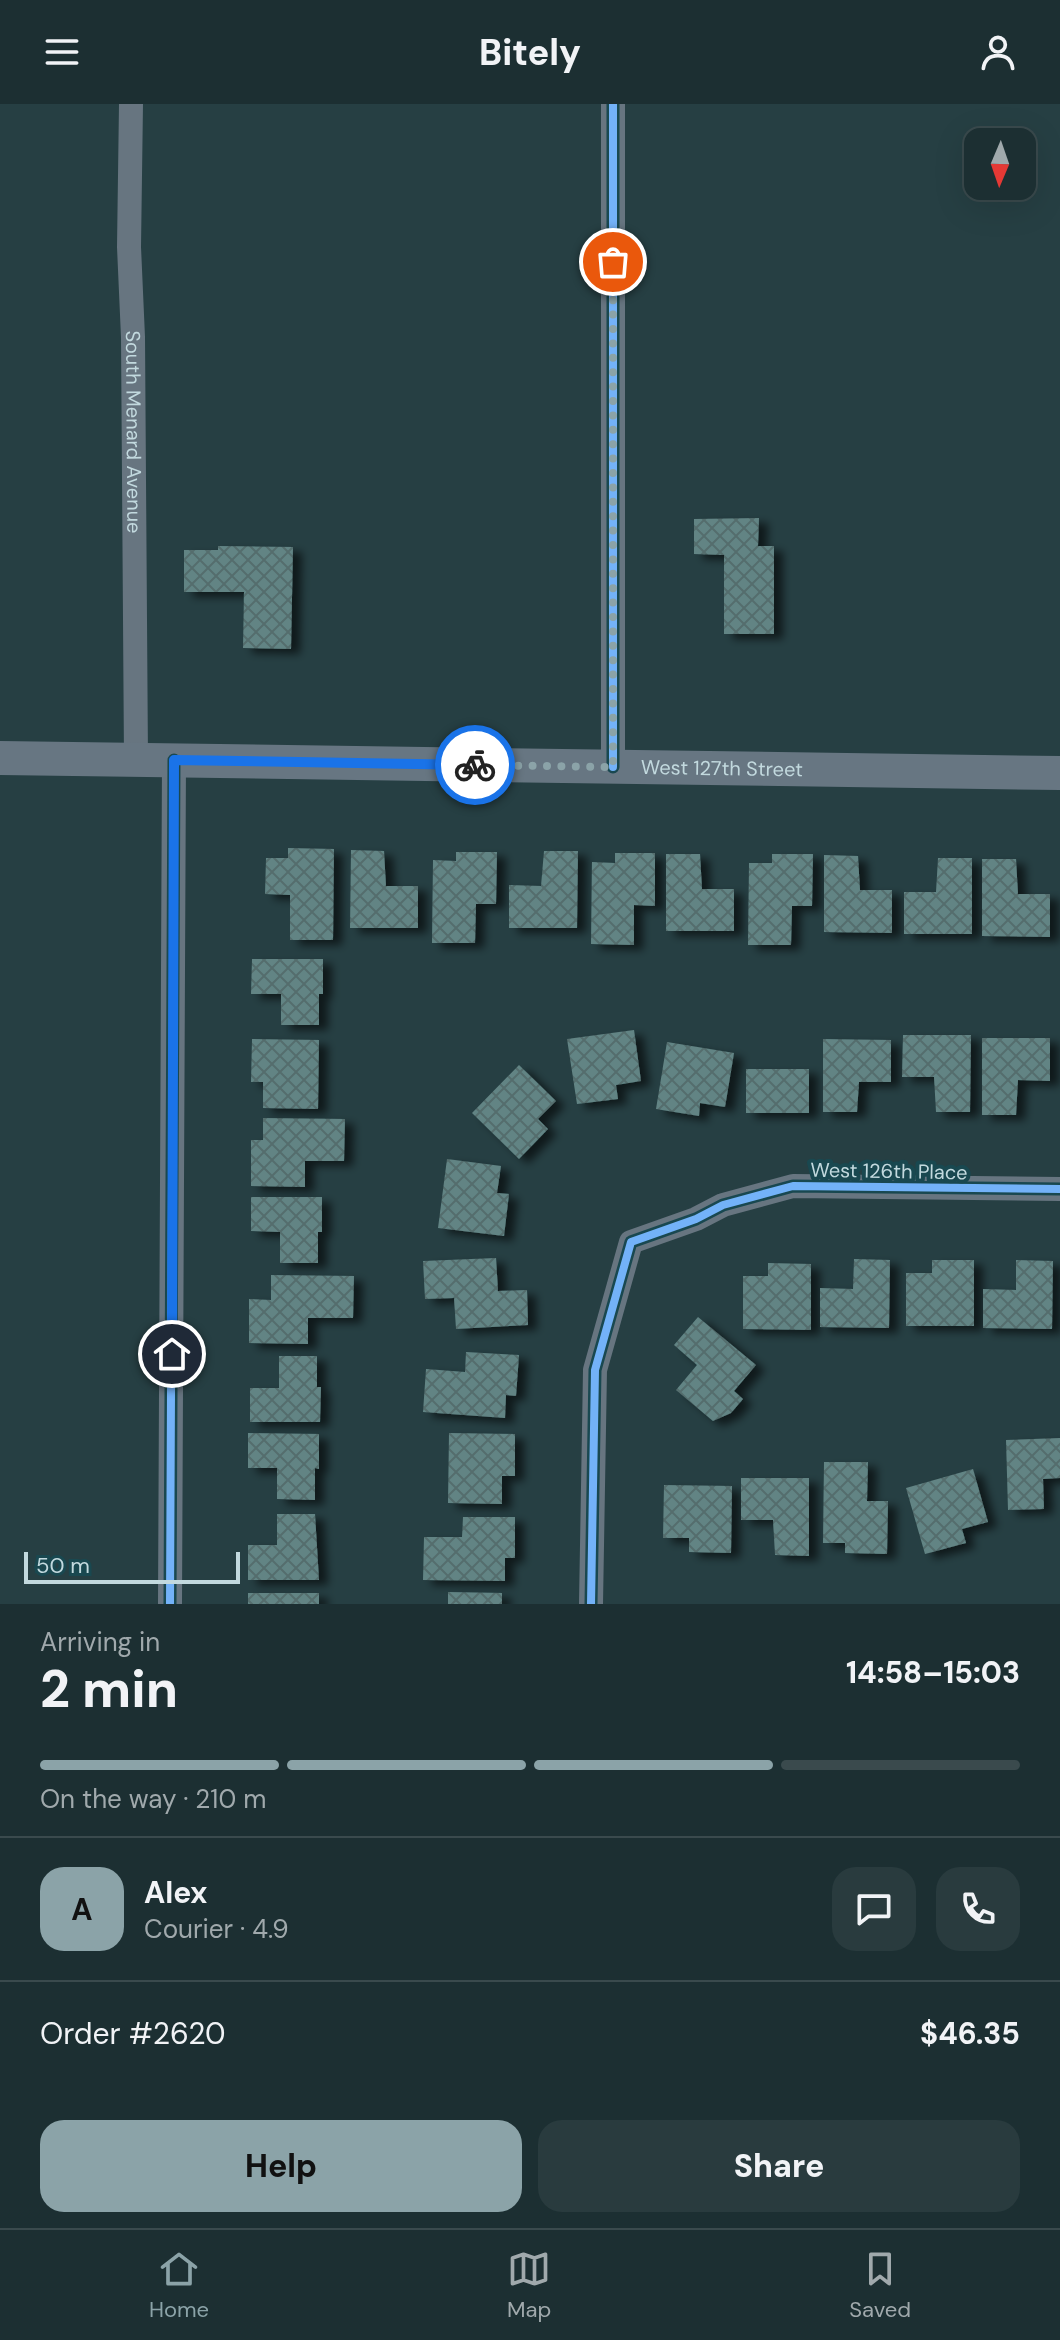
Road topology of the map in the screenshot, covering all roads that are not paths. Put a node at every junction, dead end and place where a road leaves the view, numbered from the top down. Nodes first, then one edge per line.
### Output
1 (131, 104) edge
2 (613, 104) edge
3 (0, 758) edge
4 (136, 760) junction
5 (174, 760) junction
6 (613, 767) junction
7 (1060, 773) edge
8 (1060, 1189) edge
9 (170, 1604) edge
10 (591, 1604) edge

1 - 4 street, South Menard Avenue
2 - 6 street
3 - 4 main road, West 127th Street
4 - 5 main road, West 127th Street
5 - 6 main road, West 127th Street
5 - 9 street
6 - 7 main road, West 127th Street
8 - 10 street, West 126th Place

